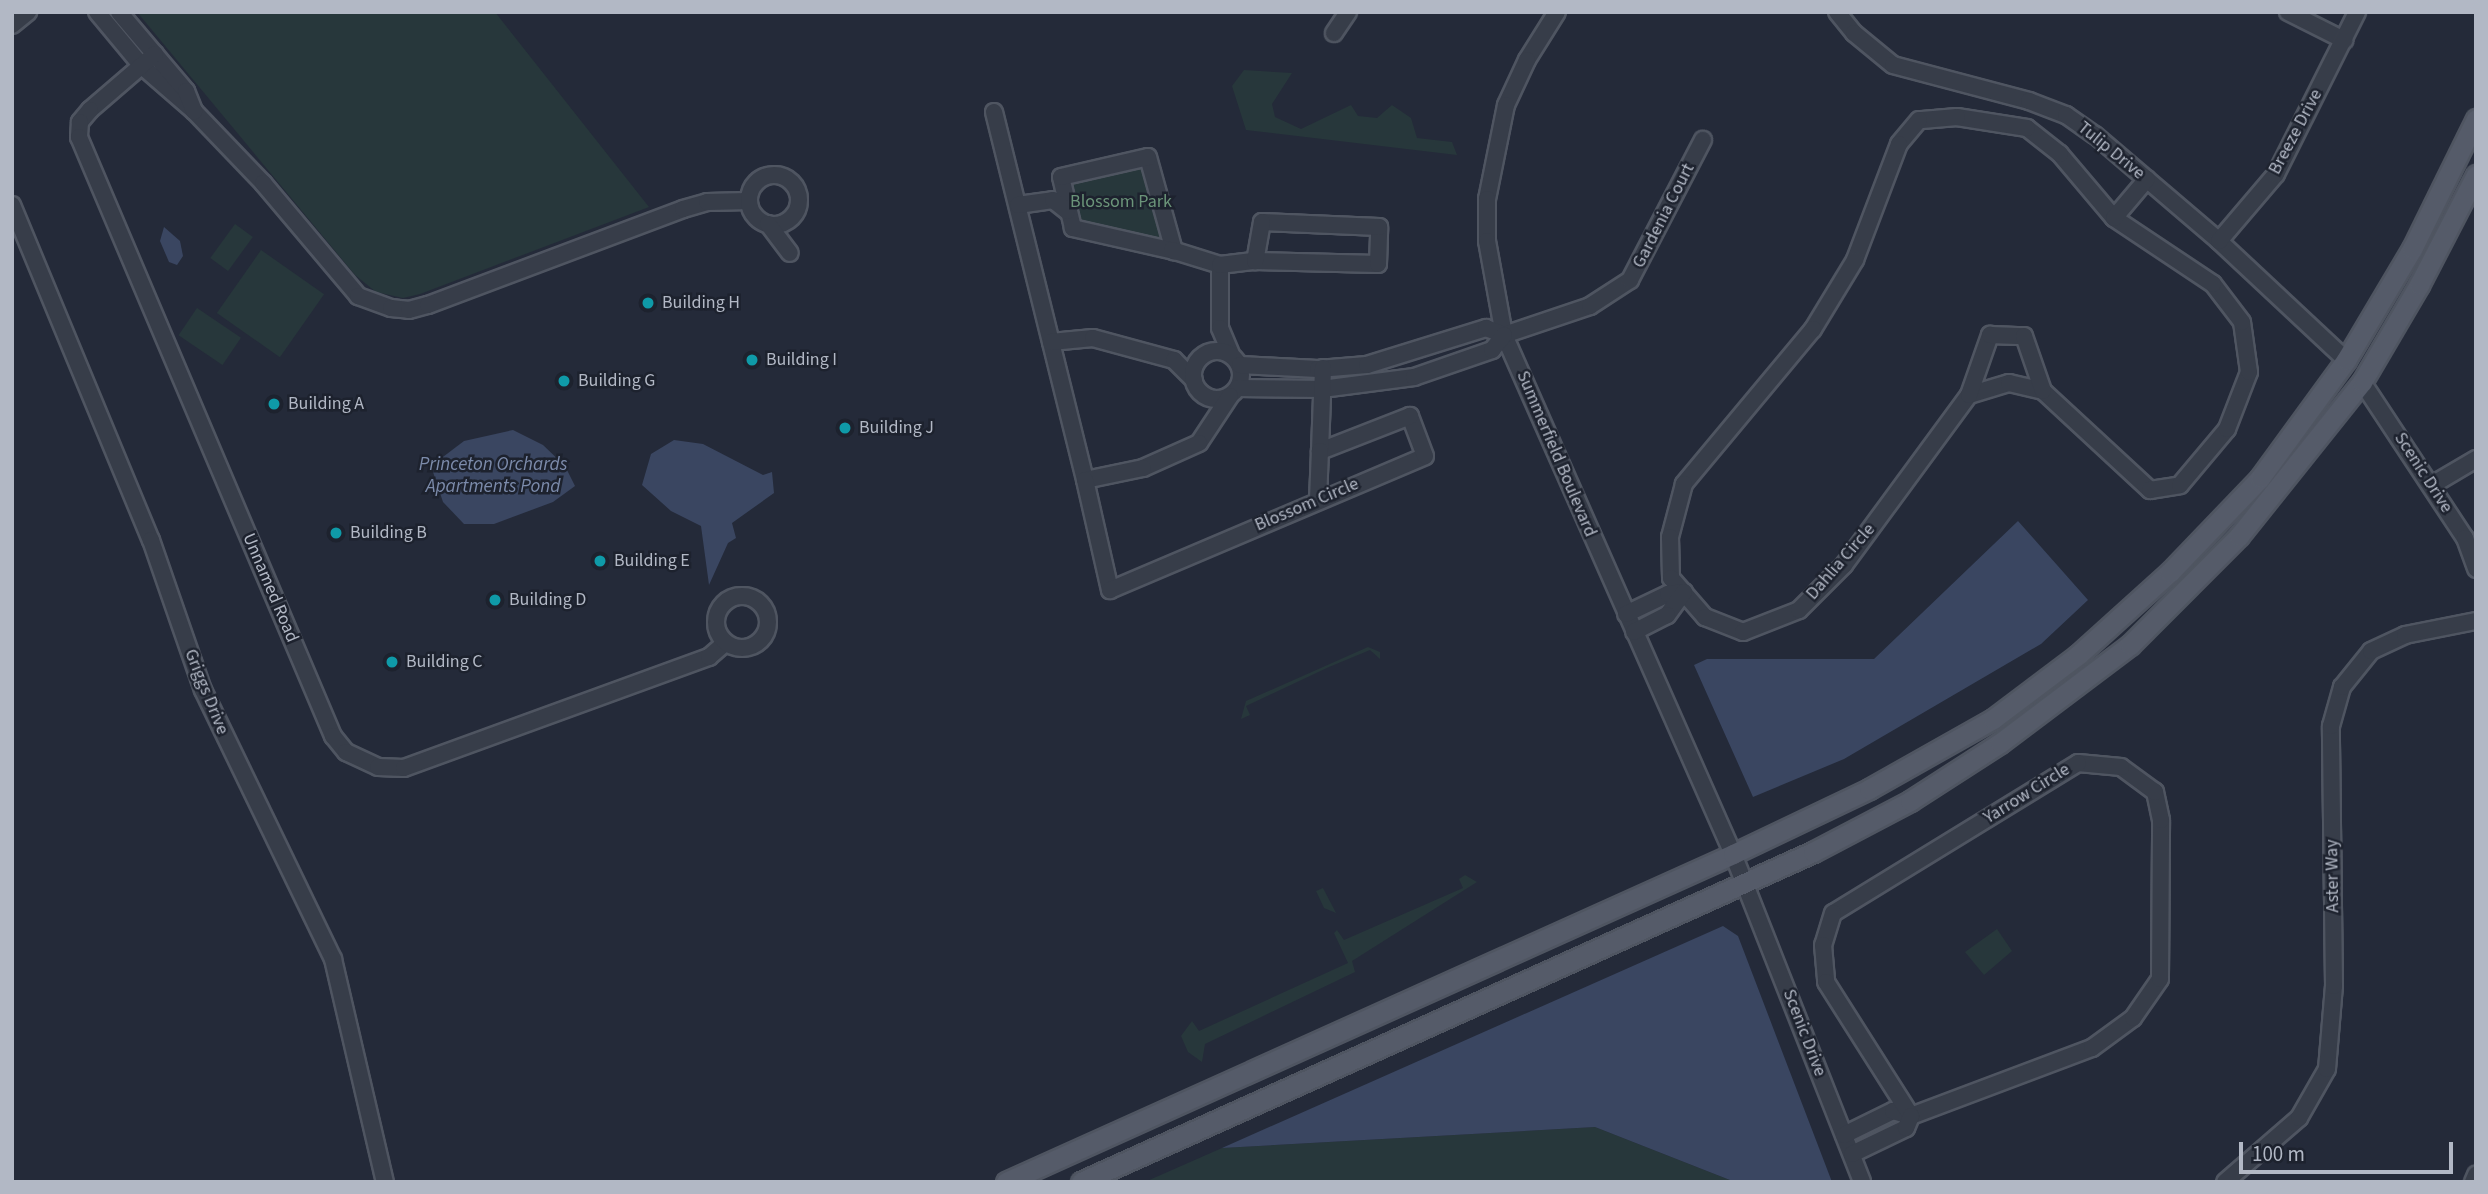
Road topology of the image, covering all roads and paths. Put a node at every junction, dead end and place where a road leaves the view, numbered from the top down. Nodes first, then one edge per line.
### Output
1 (28, 12) edge
2 (97, 12) edge
3 (119, 12) edge
4 (1348, 12) edge
5 (1557, 12) edge
6 (1836, 12) edge
7 (2288, 12) edge
8 (2357, 12) edge
9 (12, 25) edge
10 (1334, 33) dead end
11 (2344, 40) junction
12 (155, 54) junction
13 (142, 66) junction
14 (194, 111) junction
15 (995, 112) dead end
16 (2476, 119) edge
17 (1703, 140) dead end
18 (2476, 175) edge
19 (2147, 179) junction
20 (748, 201) junction
21 (12, 205) edge
22 (1018, 205) junction
23 (1067, 211) junction
24 (2114, 218) junction
25 (768, 224) junction
26 (2219, 241) junction
27 (1172, 250) junction
28 (790, 253) dead end
29 (1255, 261) junction
30 (1220, 265) junction
31 (1220, 328) junction
32 (1504, 335) junction
33 (1051, 342) junction
34 (1204, 354) junction
35 (1236, 359) junction
36 (1174, 360) junction
37 (2346, 360) junction
38 (1323, 368) junction
39 (1194, 380) junction
40 (2362, 382) junction
41 (1322, 389) junction
42 (2043, 391) junction
43 (1234, 392) junction
44 (1969, 395) junction
45 (1206, 396) junction
46 (1213, 422) junction
47 (1320, 451) junction
48 (2476, 459) edge
49 (1085, 480) junction
50 (2432, 485) junction
51 (1318, 500) junction
52 (2476, 569) edge
53 (1684, 592) junction
54 (1626, 614) junction
55 (2476, 621) edge
56 (1634, 632) junction
57 (726, 643) dead end
58 (1733, 855) junction
59 (1745, 884) junction
60 (1911, 1116) junction
61 (1844, 1135) junction
62 (1852, 1154) junction
63 (2476, 1175) edge
64 (385, 1182) edge
65 (1006, 1182) edge
66 (1081, 1182) edge
67 (1862, 1182) edge
68 (2225, 1182) edge
69 (2473, 1182) edge

1 - 9 street
2 - 13 street
3 - 12 street
4 - 10 street
5 - 32 street, Summerfield Boulevard
6 - 19 street, Tulip Drive
7 - 11 street
8 - 11 street, Breeze Drive
11 - 26 street, Breeze Drive
12 - 13 street, Unnamed Road
12 - 14 street
13 - 14 street
13 - 57 street, Unnamed Road
14 - 20 street
15 - 22 street, Blossom Circle
16 - 37 main road
17 - 32 street, Gardenia Court
18 - 40 main road
19 - 24 street
19 - 26 street, Tulip Drive
20 - 25 street
20 - 25 street
21 - 64 street, Griggs Drive
22 - 23 street
22 - 33 street, Blossom Circle
23 - 27 street
23 - 27 street
24 - 42 street, Dahlia Circle
24 - 53 street, Dahlia Circle
25 - 28 street
26 - 37 street, Tulip Drive
27 - 30 street
29 - 29 street
29 - 30 street
30 - 31 street
31 - 34 street
31 - 35 street
32 - 38 street
32 - 41 street
32 - 54 street, Summerfield Boulevard
33 - 36 street
33 - 49 street, Blossom Circle
34 - 35 street
34 - 36 street
34 - 39 street
35 - 38 street
35 - 43 street
36 - 39 street
37 - 58 main road
38 - 41 street
39 - 45 street
40 - 50 street, Scenic Drive
40 - 59 main road
41 - 43 street
41 - 47 street
42 - 44 street, Dahlia Circle
42 - 44 street
43 - 45 street
43 - 46 street
44 - 53 street, Dahlia Circle
45 - 46 street
46 - 49 street
47 - 51 street
47 - 51 street, Blossom Circle
48 - 50 street
49 - 51 street, Blossom Circle
50 - 52 street, Scenic Drive
53 - 54 street
53 - 56 street
54 - 56 street, Summerfield Boulevard
55 - 68 street, Aster Way
56 - 58 street, Summerfield Boulevard
58 - 59 street, Summerfield Boulevard
58 - 65 main road
59 - 61 street, Scenic Drive
59 - 66 main road
60 - 60 street, Yarrow Circle
60 - 61 street, Yarrow Circle
60 - 62 street, Yarrow Circle
61 - 62 street, Scenic Drive
62 - 67 street, Scenic Drive
63 - 69 street

